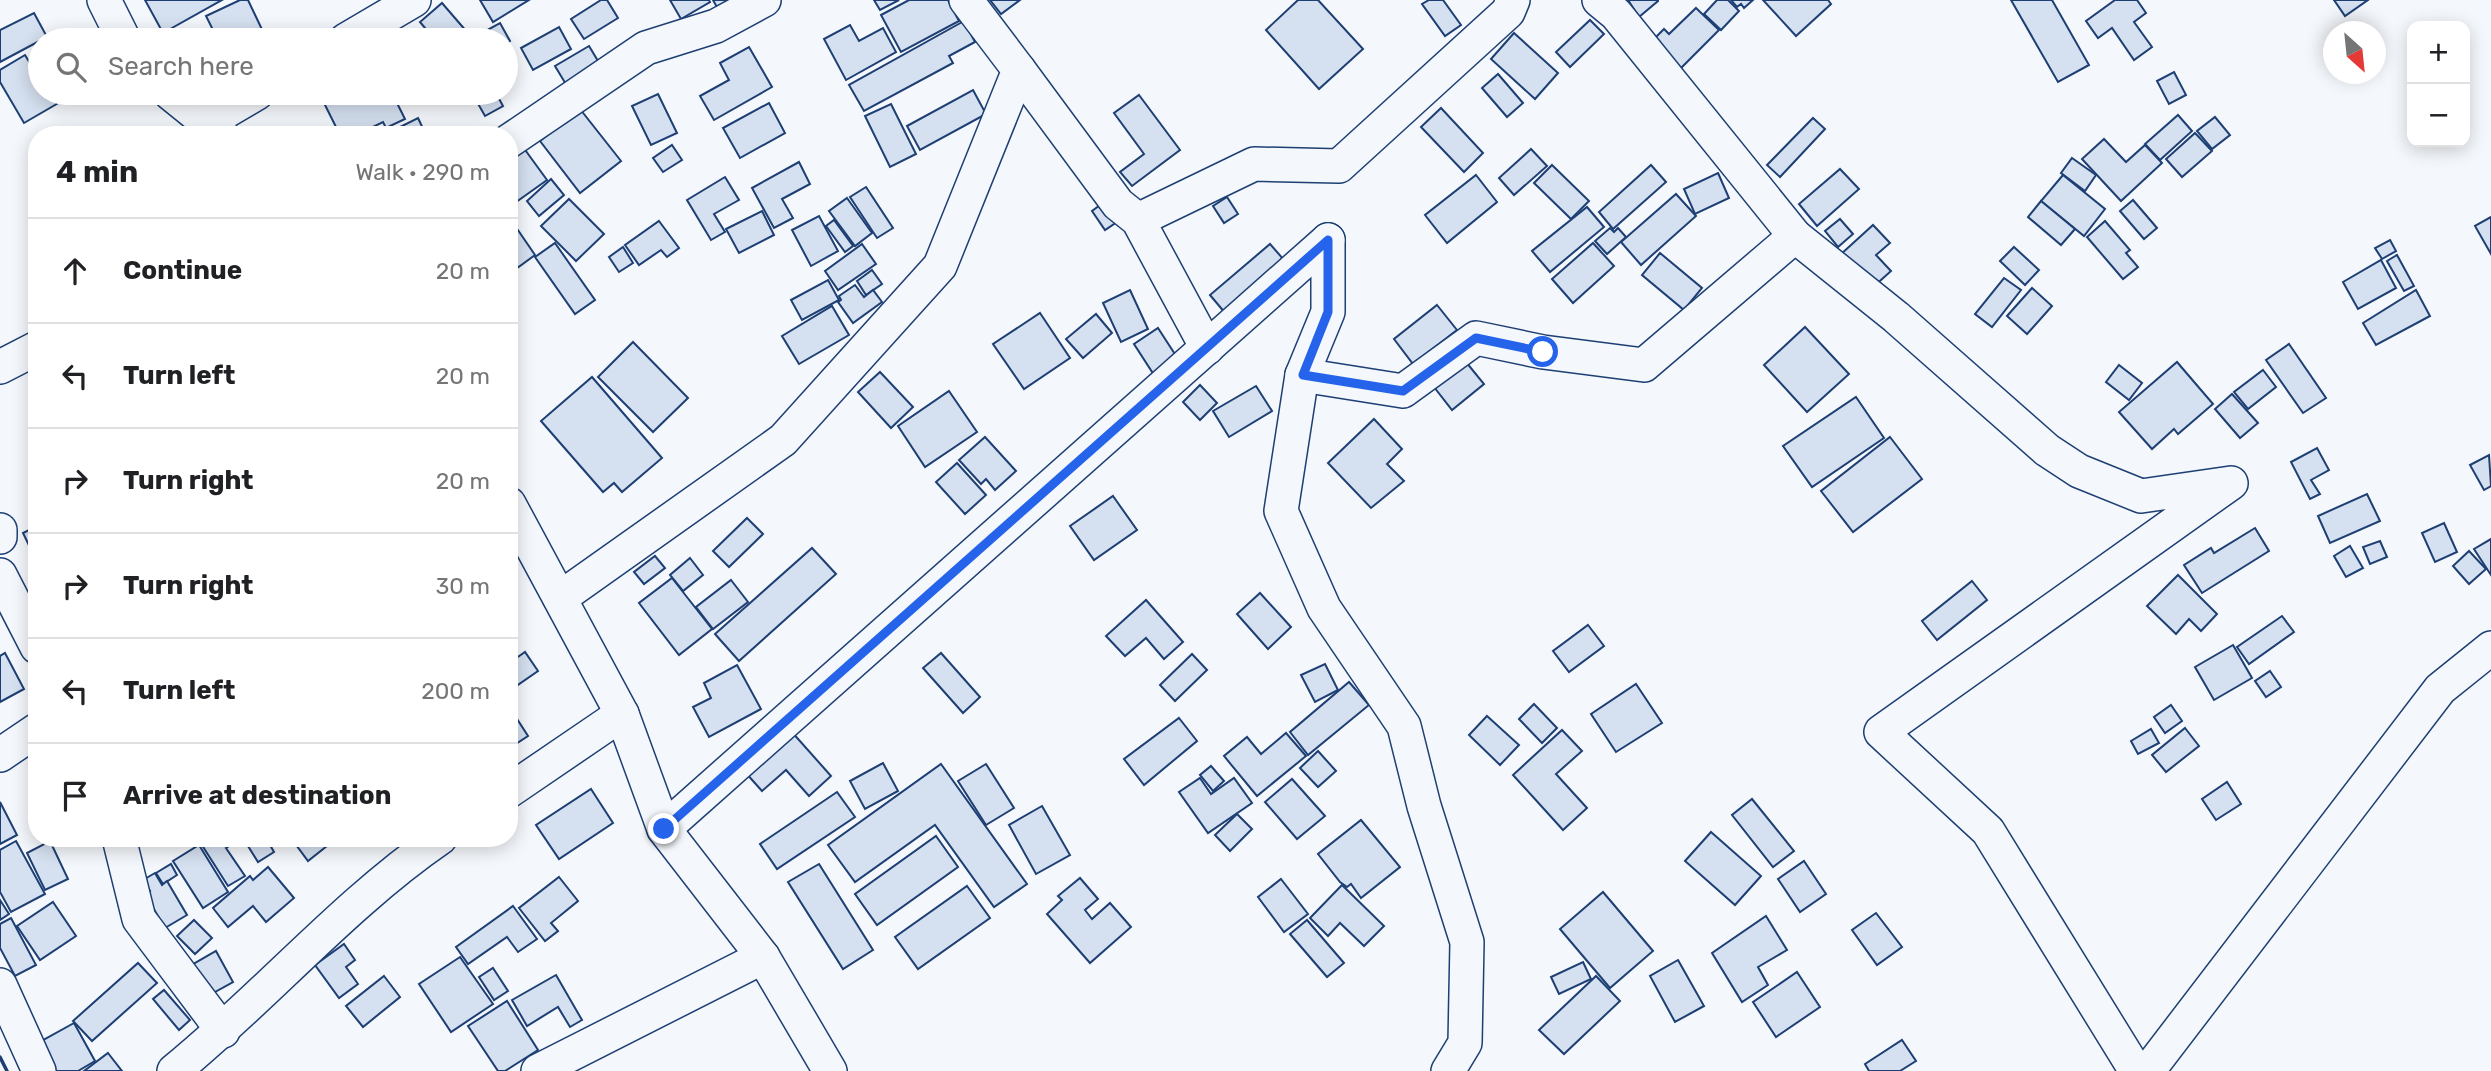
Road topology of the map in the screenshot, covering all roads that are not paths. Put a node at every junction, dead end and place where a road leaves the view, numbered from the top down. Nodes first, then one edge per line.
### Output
1 (104, 0) edge
2 (414, 0) edge
3 (764, 0) edge
4 (967, 0) edge
5 (1513, 0) edge
6 (1599, 0) edge
7 (118, 28) edge
8 (366, 28) edge
9 (1019, 70) junction
10 (183, 105) edge
11 (242, 105) edge
12 (205, 126) edge
13 (216, 126) edge
14 (518, 135) edge
15 (1138, 220) junction
16 (1795, 236) junction
17 (1207, 348) junction
18 (28, 353) edge
19 (0, 367) edge
20 (1303, 375) junction
21 (518, 521) edge
22 (0, 530) edge
23 (0, 537) edge
24 (0, 575) edge
25 (560, 598) junction
26 (28, 629) edge
27 (2491, 648) edge
28 (622, 713) junction
29 (28, 736) edge
30 (0, 755) edge
31 (518, 785) edge
32 (664, 829) junction
33 (121, 847) edge
34 (427, 847) edge
35 (763, 957) junction
36 (0, 985) edge
37 (223, 1031) junction
38 (39, 1071) edge
39 (174, 1071) edge
40 (538, 1071) edge
41 (830, 1071) edge
42 (1448, 1071) edge
43 (2136, 1071) edge
44 (2148, 1071) edge

1 - 7 street
2 - 8 street
3 - 14 street
4 - 9 street
5 - 15 street
6 - 16 street
9 - 15 street
9 - 25 street
10 - 12 street
11 - 13 street
15 - 17 street
16 - 20 street
16 - 43 street
17 - 20 street
17 - 32 street
18 - 19 street
20 - 42 street
21 - 25 street
22 - 23 street
24 - 26 street
25 - 28 street
27 - 44 street
28 - 31 street
28 - 32 street
29 - 30 street
32 - 35 street
33 - 37 street
34 - 37 street
35 - 40 street
35 - 41 street
36 - 38 street
37 - 39 street

